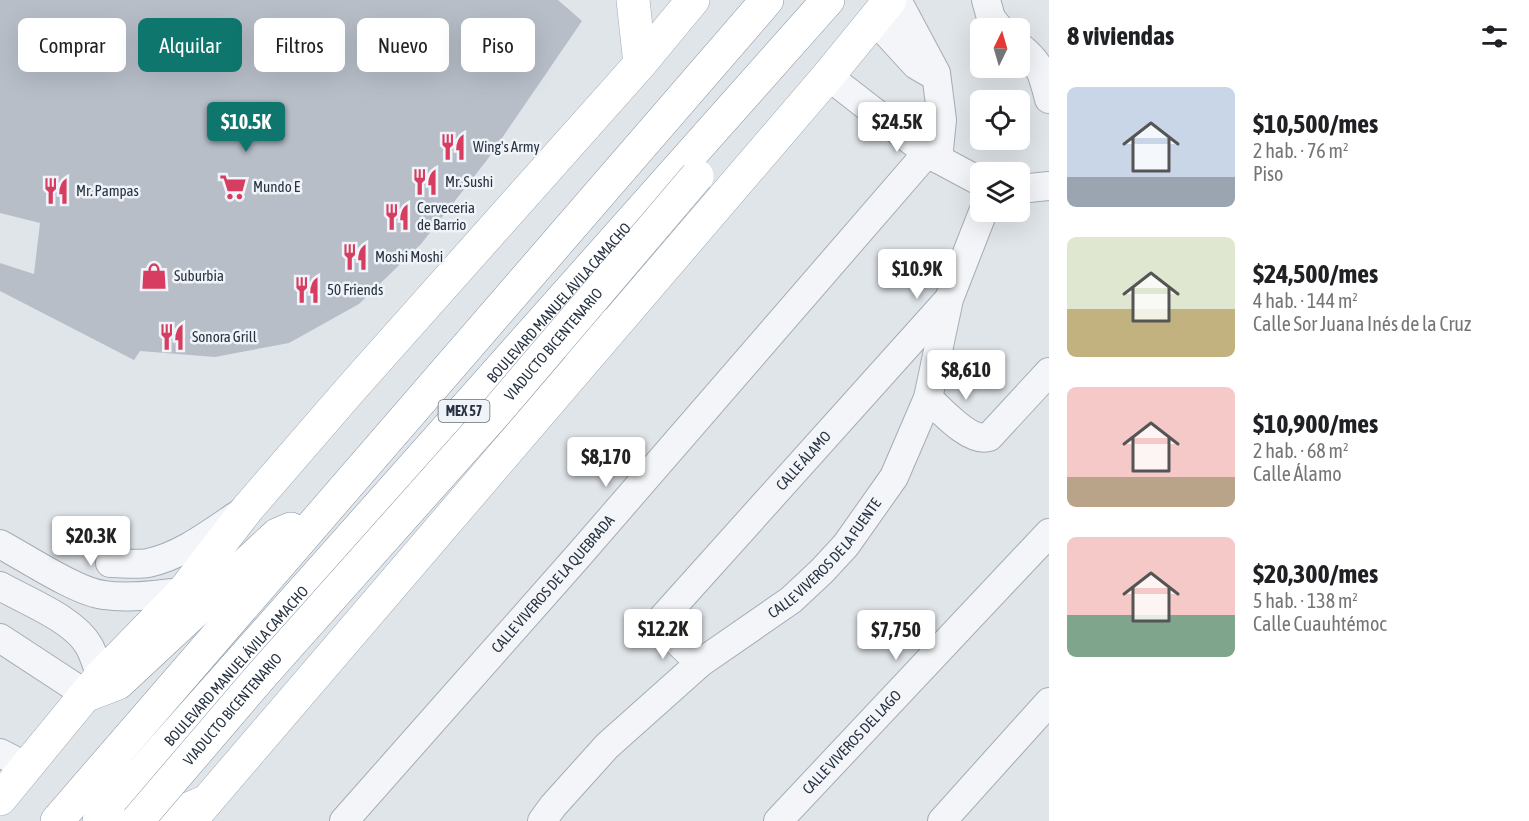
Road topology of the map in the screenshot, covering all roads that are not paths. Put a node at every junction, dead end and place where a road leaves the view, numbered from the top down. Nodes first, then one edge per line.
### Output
1 (633, 0) edge
2 (692, 0) edge
3 (767, 0) edge
4 (828, 0) edge
5 (848, 0) edge
6 (986, 0) edge
7 (887, 6) edge
8 (992, 18) edge
9 (1030, 55) edge
10 (640, 64) junction
11 (828, 76) junction
12 (1049, 99) edge
13 (932, 156) junction
14 (970, 176) edge
15 (1049, 186) edge
16 (1030, 188) edge
17 (979, 222) edge
18 (597, 261) junction
19 (949, 298) junction
20 (581, 363) junction
21 (1049, 372) edge
22 (928, 398) junction
23 (248, 508) junction
24 (318, 518) junction
25 (0, 531) edge
26 (1049, 533) edge
27 (9, 549) edge
28 (110, 563) dead end
29 (1, 590) edge
30 (183, 592) junction
31 (0, 638) edge
32 (700, 663) junction
33 (94, 686) junction
34 (1049, 702) edge
35 (14, 760) edge
36 (0, 799) edge
37 (198, 811) edge
38 (57, 821) edge
39 (99, 821) edge
40 (136, 821) edge
41 (161, 821) edge
42 (344, 821) edge
43 (542, 821) edge
44 (778, 821) edge
45 (942, 821) edge

1 - 10 main road
2 - 10 main road
3 - 24 main road, MEX 57
4 - 18 main road, BOULEVARD MANUEL ÁVILA CAMACHO / MEX 57
5 - 40 main road, VIADUCTO BICENTENARIO, bridge
6 - 8 street
7 - 11 main road
7 - 13 street
9 - 12 street
10 - 23 main road
11 - 13 street
11 - 20 main road
13 - 14 street
13 - 42 street, CALLE VIVEROS DE LA QUEBRADA
15 - 16 street
17 - 19 street, CALLE VIVEROS DE LA FUENTE
18 - 20 main road
18 - 39 main road, BOULEVARD MANUEL ÁVILA CAMACHO / MEX 57
19 - 22 street, CALLE VIVEROS DE LA FUENTE
19 - 32 street, CALLE ÁLAMO
20 - 37 main road
21 - 22 street
22 - 32 street, CALLE VIVEROS DE LA FUENTE
23 - 28 street
23 - 30 main road
24 - 33 main road
24 - 38 main road, MEX 57
25 - 27 street
26 - 44 street, CALLE VIVEROS DEL LAGO
27 - 30 street
29 - 33 street
30 - 33 main road
31 - 33 street
32 - 43 street, CALLE VIVEROS DE LA FUENTE
33 - 35 main road
34 - 45 street
35 - 36 main road
37 - 41 main road

